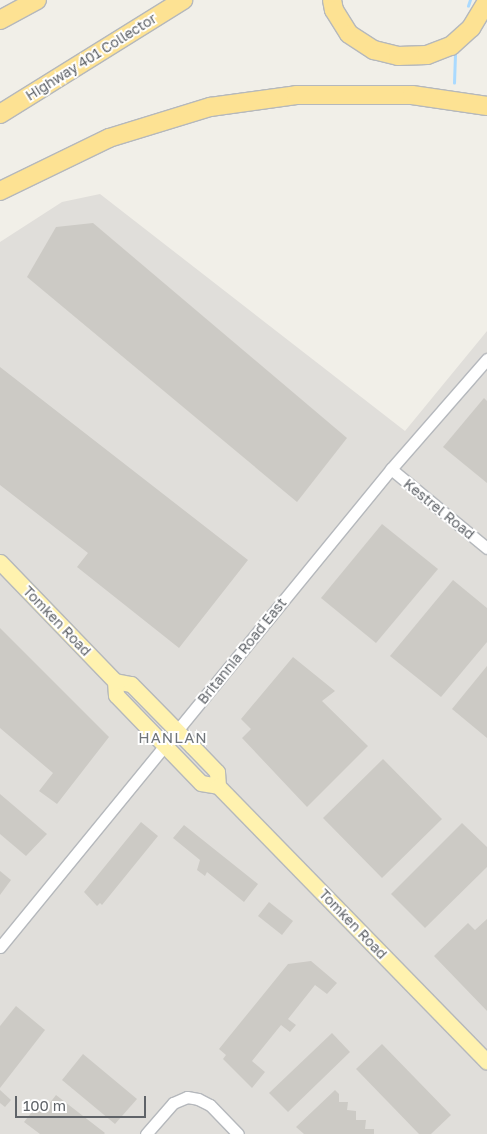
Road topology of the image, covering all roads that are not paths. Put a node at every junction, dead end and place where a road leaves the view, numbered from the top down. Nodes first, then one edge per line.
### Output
1 (37, 0) edge
2 (183, 0) edge
3 (332, 0) edge
4 (487, 1) edge
5 (0, 20) edge
6 (487, 106) edge
7 (0, 114) edge
8 (0, 191) edge
9 (487, 359) edge
10 (391, 469) junction
11 (487, 548) edge
12 (0, 562) edge
13 (115, 681) junction
14 (177, 730) junction
15 (164, 745) junction
16 (218, 786) junction
17 (0, 947) edge
18 (487, 1062) edge
19 (146, 1134) edge
20 (238, 1134) edge

1 - 5 highway
2 - 7 highway, Highway 401 Collector
3 - 4 highway
6 - 8 highway
9 - 10 street, Britannia Road East
10 - 11 street, Kestrel Road
10 - 14 street, Britannia Road East
12 - 13 main road, Tomken Road
13 - 14 main road, Tomken Road
13 - 15 main road, Tomken Road
14 - 15 street, Britannia Road East
14 - 16 main road, Tomken Road
15 - 16 main road, Tomken Road
15 - 17 street, Britannia Road East
16 - 18 main road, Tomken Road
19 - 20 street

